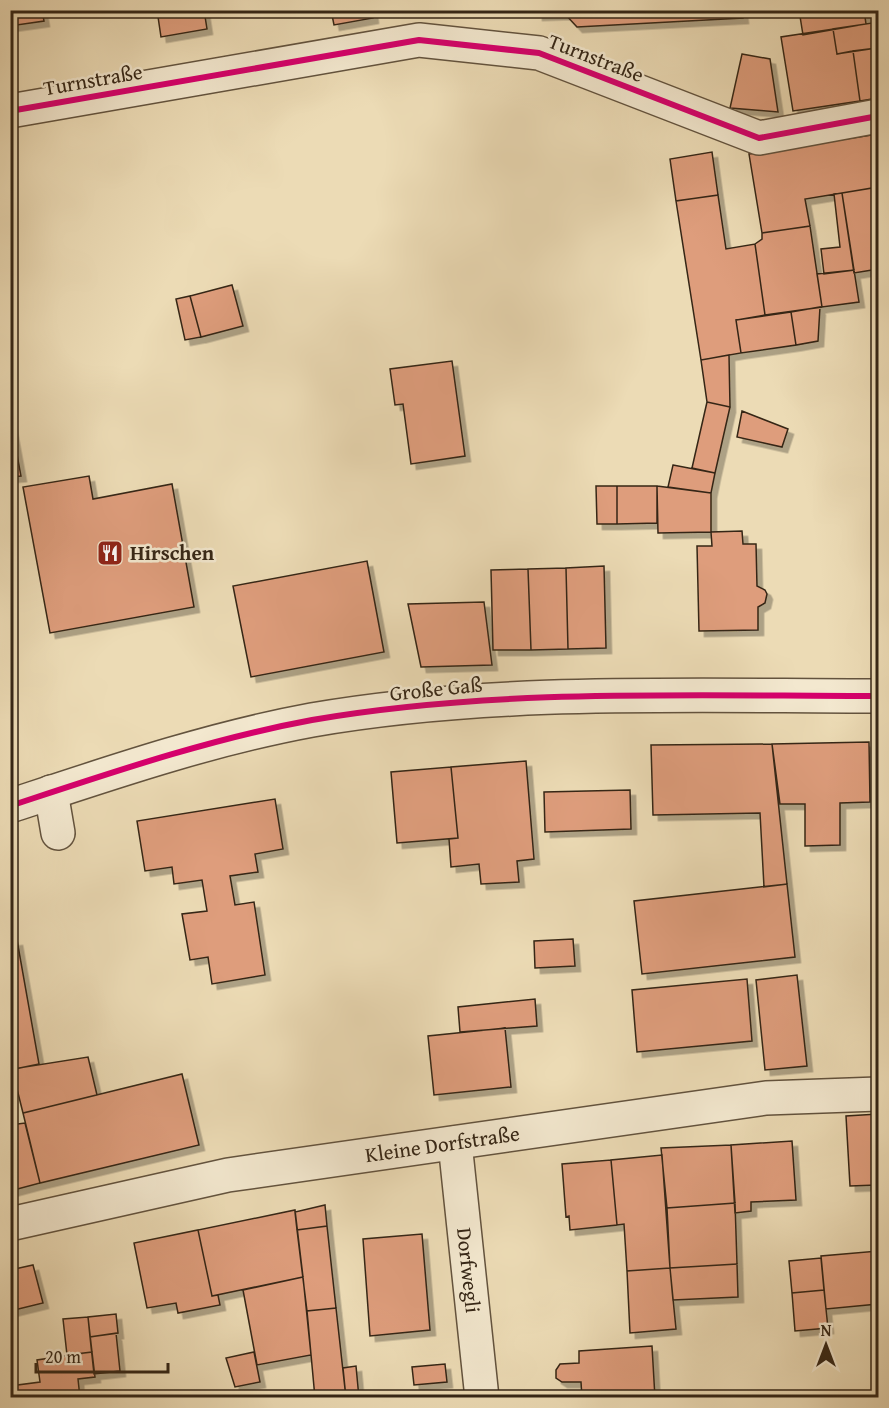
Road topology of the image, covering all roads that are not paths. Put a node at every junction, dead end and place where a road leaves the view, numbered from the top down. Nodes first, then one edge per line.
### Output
1 (10, 111) edge
2 (879, 116) edge
3 (879, 696) edge
4 (51, 792) junction
5 (10, 806) edge
6 (58, 833) dead end
7 (879, 1094) edge
8 (455, 1143) junction
9 (10, 1224) edge
10 (482, 1398) edge

1 - 2 street, Turnstraße
3 - 4 street, Große Gaß
4 - 5 street, Große Gaß
4 - 6 street
7 - 8 street, Kleine Dorfstraße
8 - 9 street, Kleine Dorfstraße
8 - 10 street, Dorfwegli

